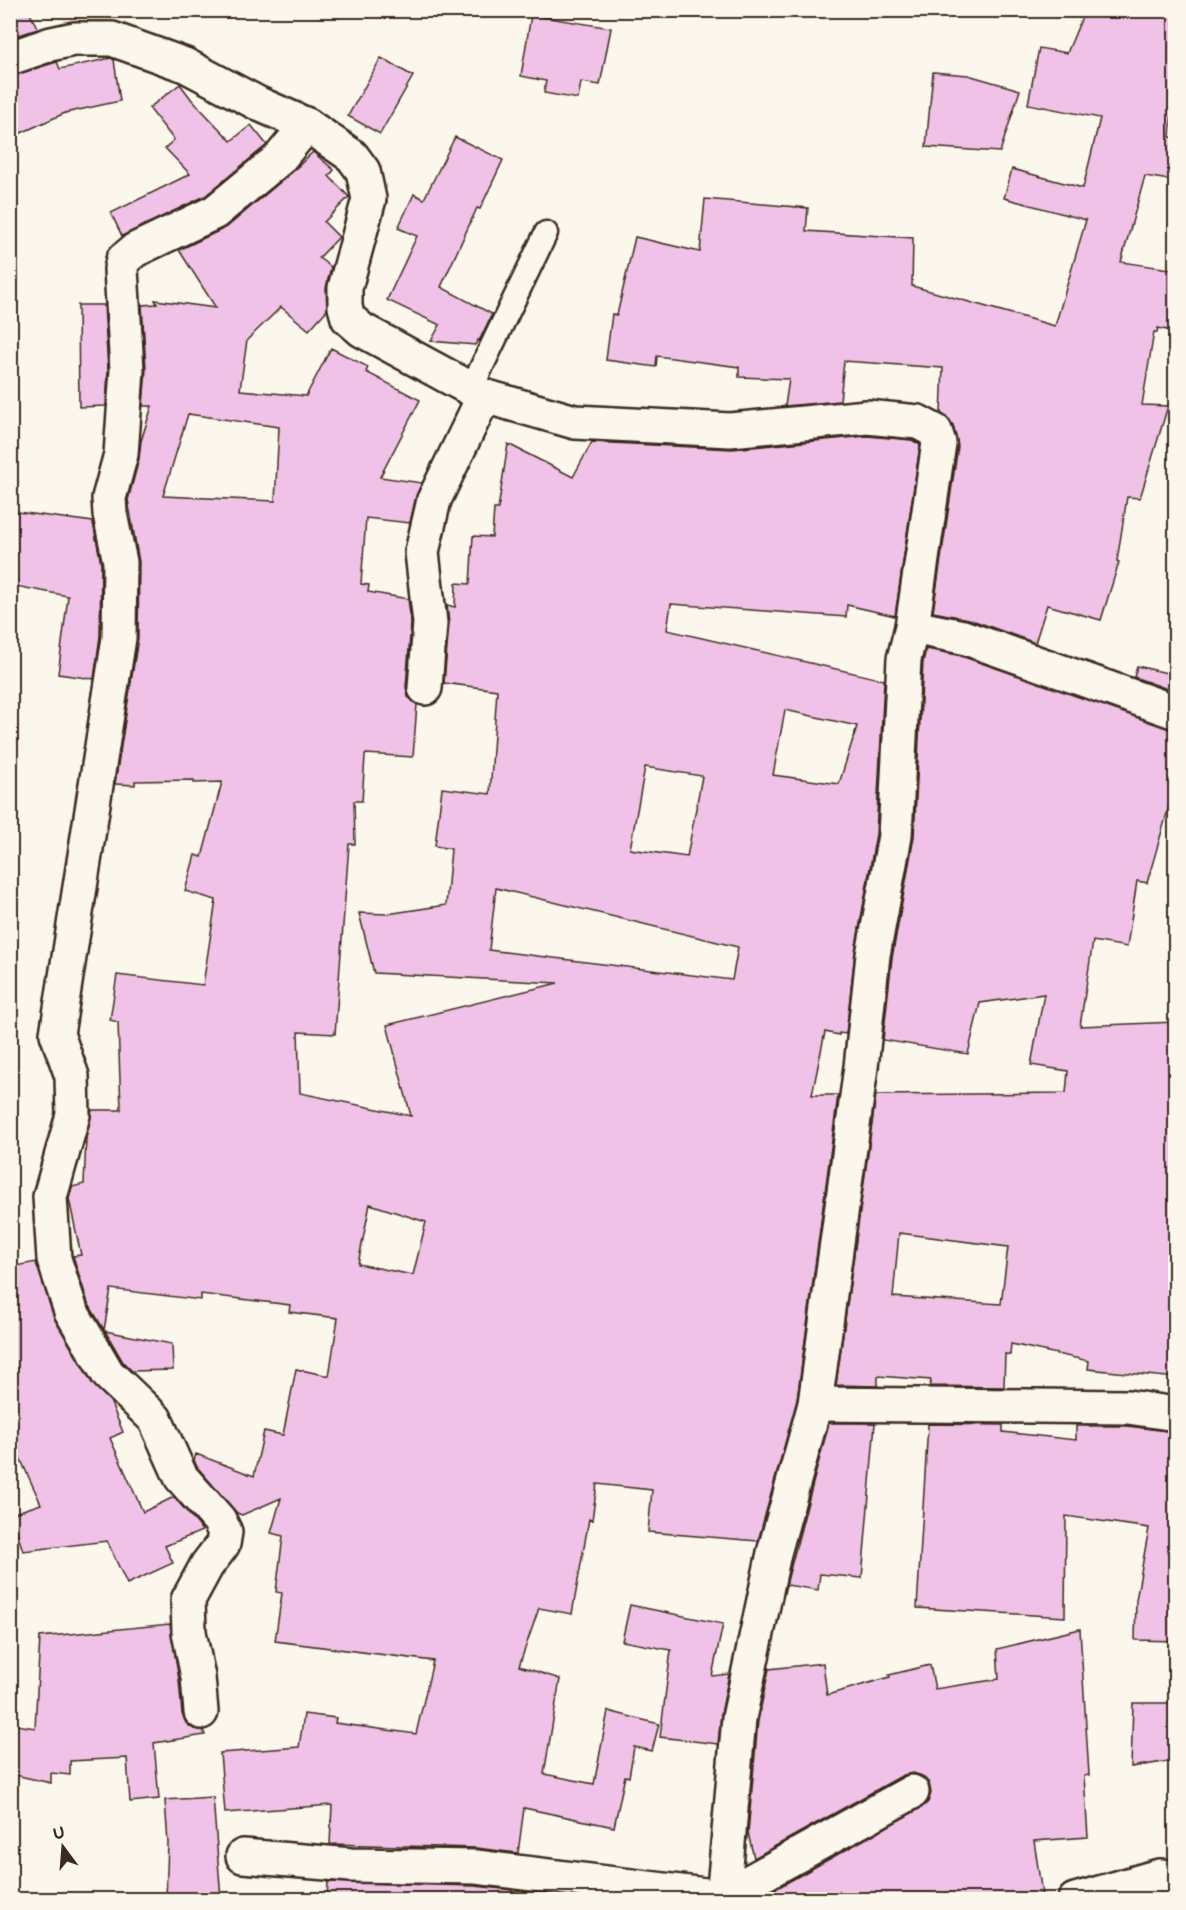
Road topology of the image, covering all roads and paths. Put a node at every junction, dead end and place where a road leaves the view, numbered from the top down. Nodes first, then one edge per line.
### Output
1 (10, 58) edge
2 (307, 125) junction
3 (546, 233) dead end
4 (478, 393) junction
5 (912, 627) junction
6 (425, 688) dead end
7 (1176, 712) edge
8 (815, 1404) junction
9 (1176, 1414) edge
10 (201, 1712) dead end
11 (912, 1792) dead end
12 (243, 1856) dead end
13 (1176, 1877) edge
14 (722, 1898) edge
15 (1075, 1899) edge

1 - 2 street
2 - 4 street
2 - 10 street
3 - 4 lane
4 - 5 street
4 - 6 street
5 - 7 street
5 - 8 street
8 - 9 street
8 - 14 street
11 - 14 street
12 - 14 street
13 - 15 street

